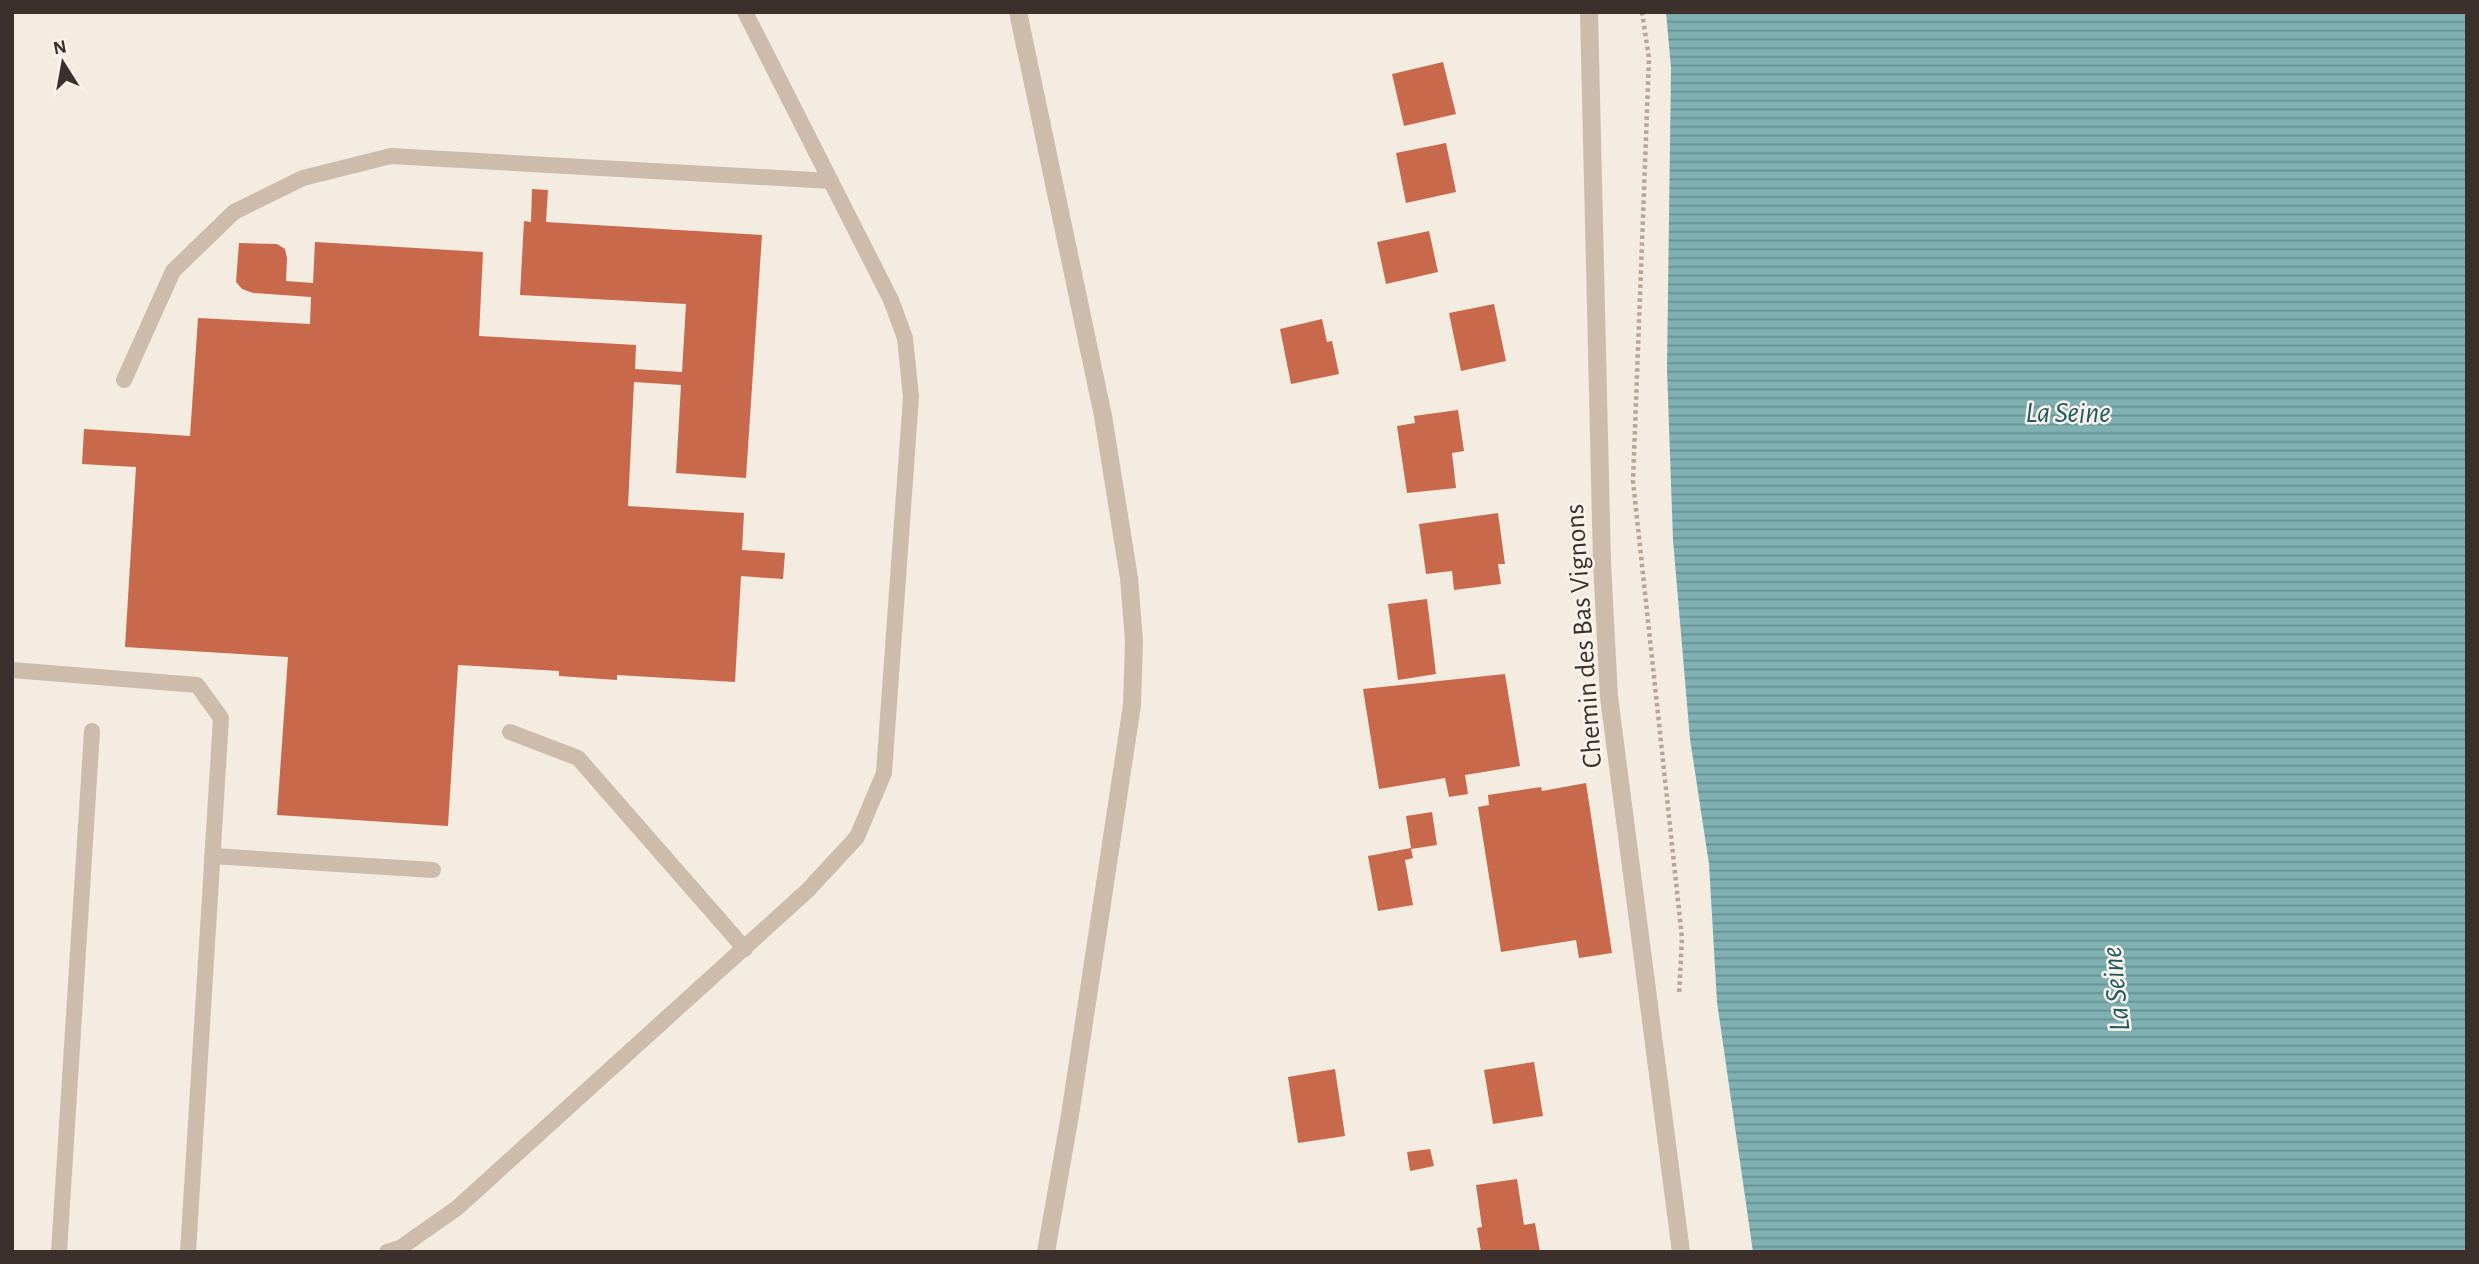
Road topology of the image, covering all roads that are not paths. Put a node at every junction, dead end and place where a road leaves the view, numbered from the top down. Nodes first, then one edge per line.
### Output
1 (745, 12) edge
2 (1018, 12) edge
3 (1589, 12) edge
4 (831, 181) junction
5 (124, 380) dead end
6 (12, 670) edge
7 (92, 732) dead end
8 (510, 732) dead end
9 (212, 856) junction
10 (433, 870) dead end
11 (745, 949) junction
12 (59, 1252) edge
13 (188, 1252) edge
14 (387, 1252) edge
15 (1046, 1252) edge
16 (1681, 1252) edge

1 - 4 lane
2 - 15 street
3 - 16 street, Chemin des Bas Vignons
4 - 5 lane
4 - 11 lane
6 - 9 lane
7 - 12 lane
8 - 11 lane
9 - 10 lane
9 - 13 lane
11 - 14 lane

